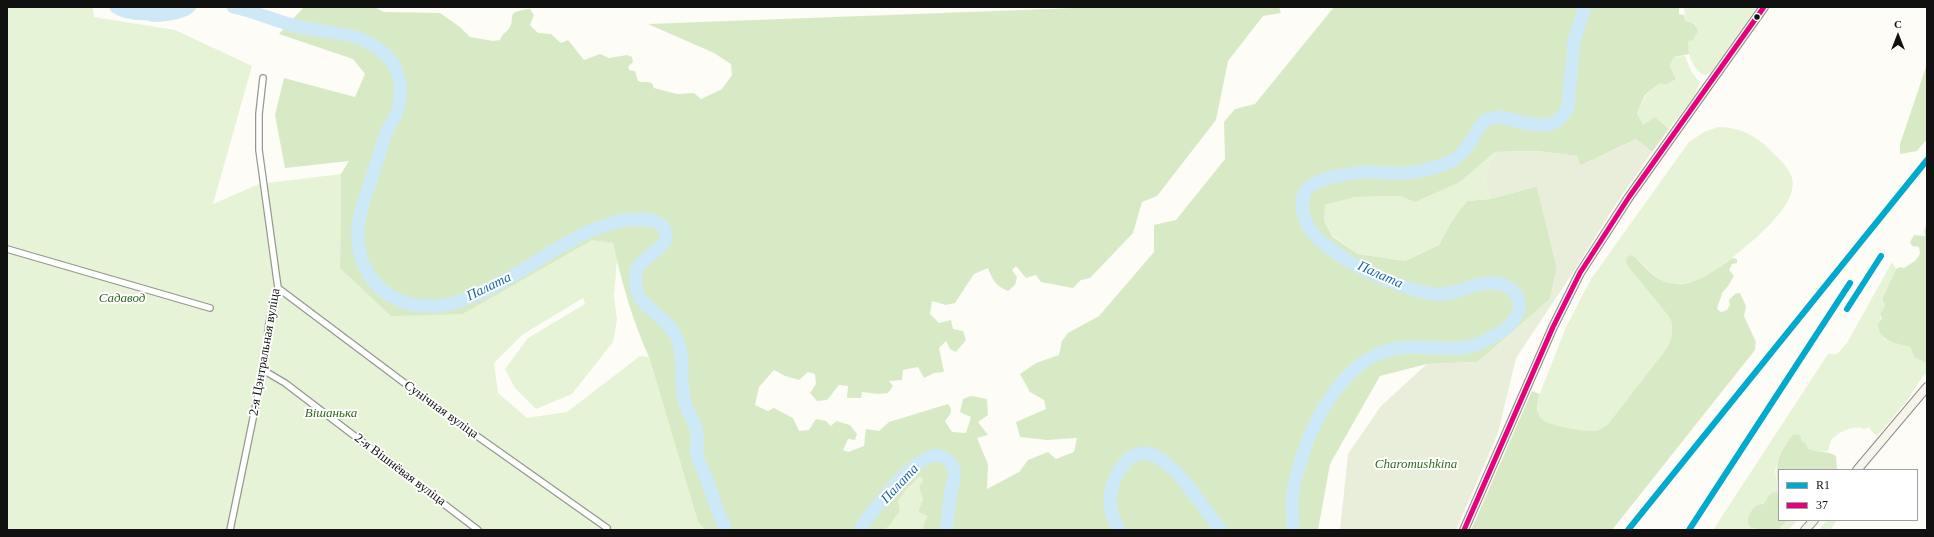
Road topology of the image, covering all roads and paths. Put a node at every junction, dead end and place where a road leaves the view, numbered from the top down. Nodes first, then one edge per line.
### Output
1 (1764, 7) edge
2 (263, 78) dead end
3 (7, 249) edge
4 (278, 288) junction
5 (210, 308) dead end
6 (262, 370) junction
7 (1927, 387) edge
8 (1858, 469) edge
9 (1813, 521) edge
10 (607, 528) dead end
11 (230, 530) edge
12 (478, 530) edge
13 (1464, 530) edge
14 (1805, 530) edge

1 - 13 street
2 - 4 street, 2-я Цэнтральная вуліца
3 - 5 street
4 - 6 street, 2-я Цэнтральная вуліца
4 - 10 street, Сунічная вуліца
6 - 11 street, 2-я Цэнтральная вуліца
6 - 12 street, 2-я Вішнёвая вуліца
7 - 8 street
9 - 14 street

